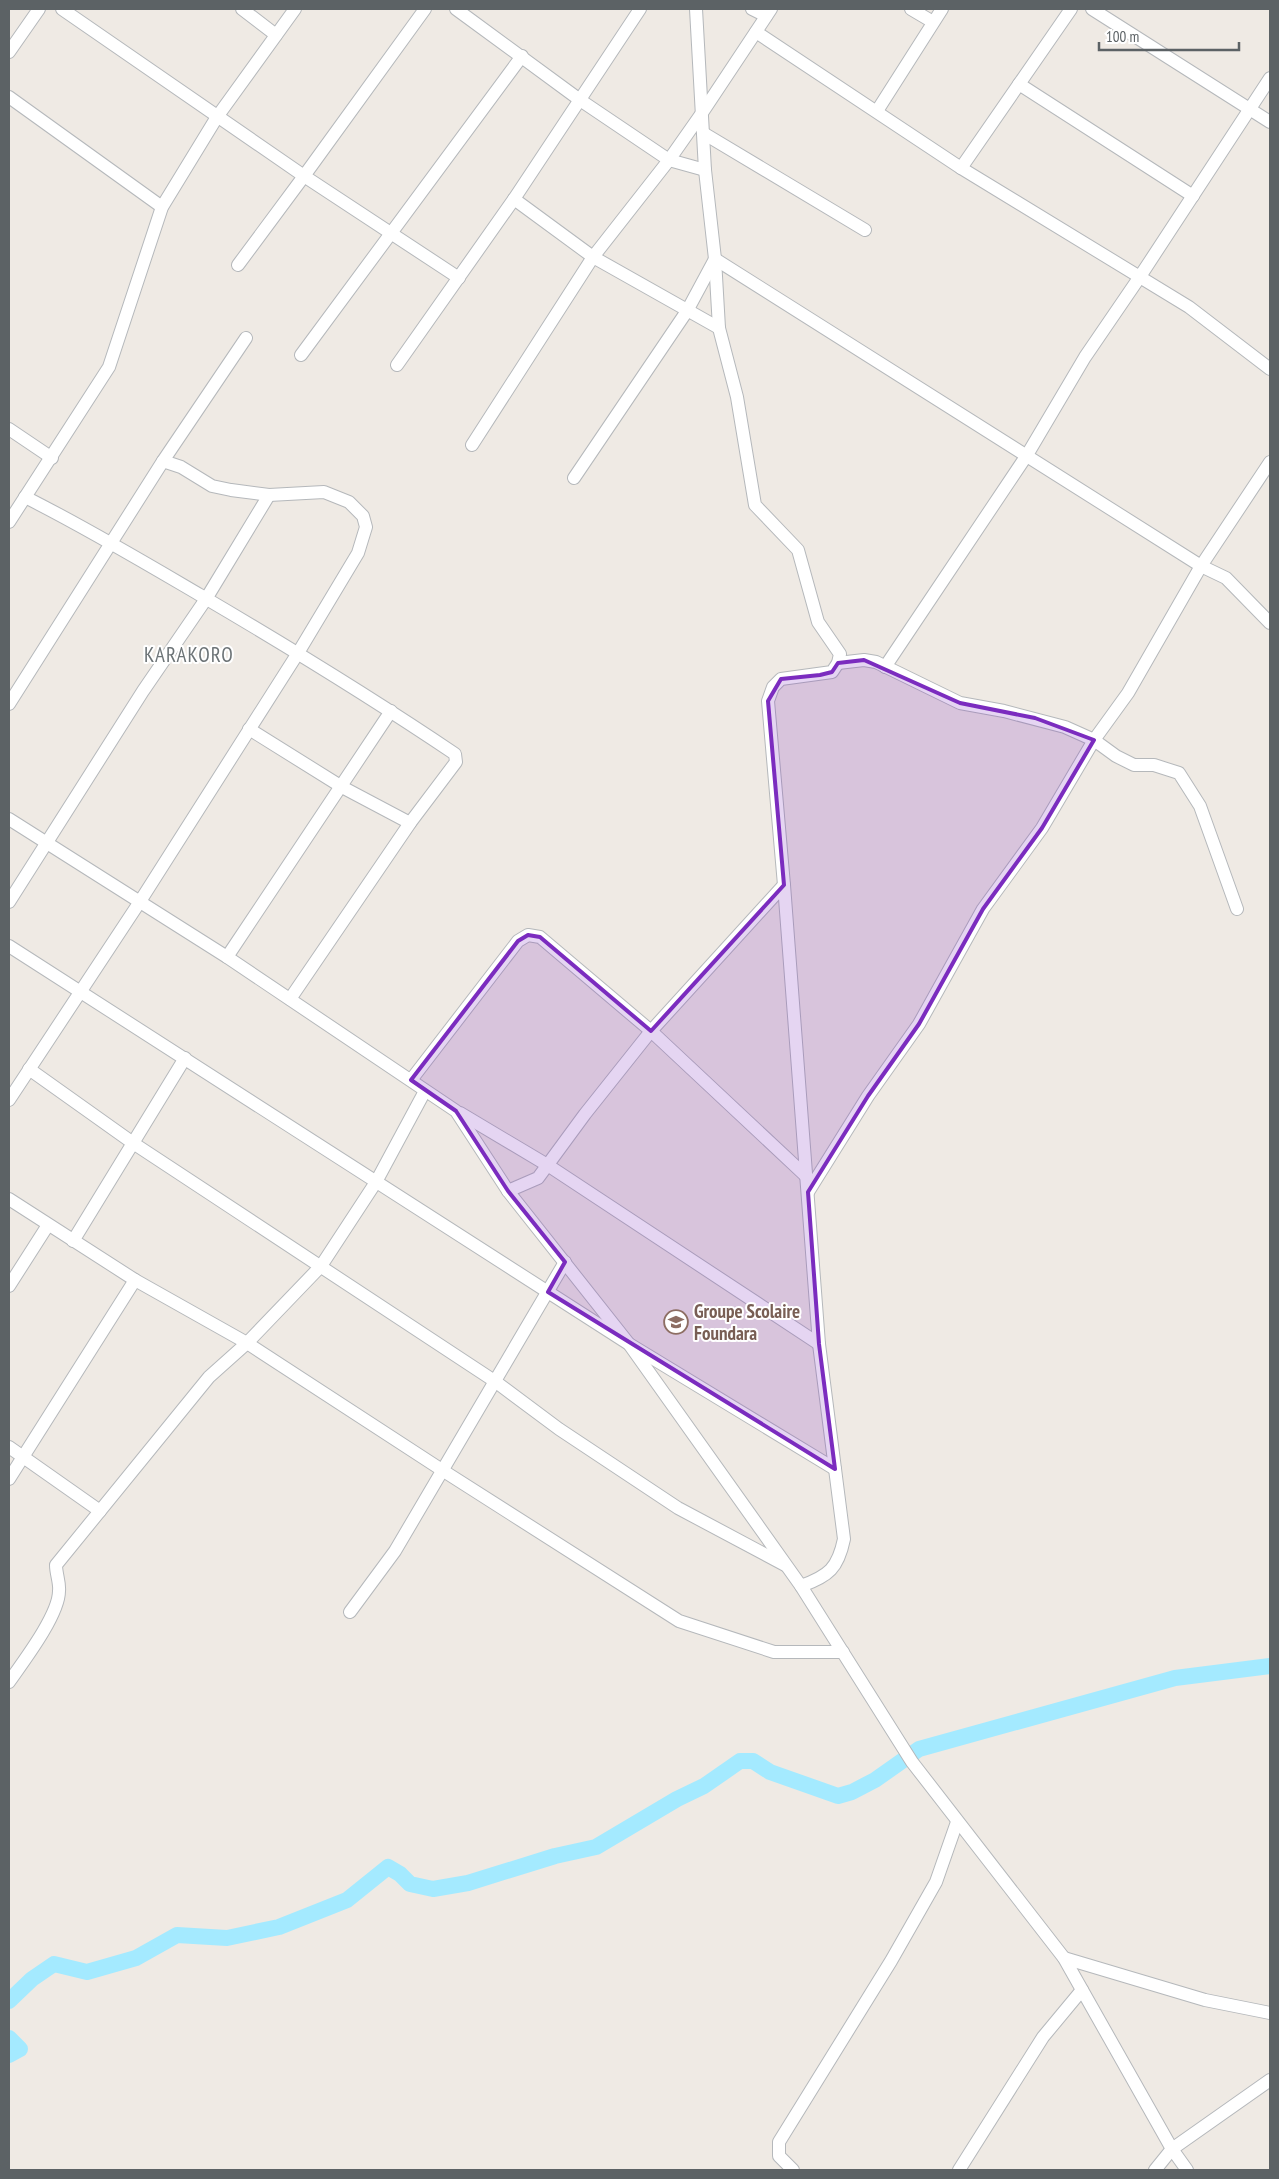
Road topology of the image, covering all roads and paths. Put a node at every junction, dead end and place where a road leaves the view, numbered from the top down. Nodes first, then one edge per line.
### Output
1 (39, 9) edge
2 (62, 9) edge
3 (242, 9) edge
4 (295, 9) edge
5 (424, 9) edge
6 (456, 9) edge
7 (640, 9) edge
8 (696, 9) edge
9 (752, 9) edge
10 (911, 9) edge
11 (942, 9) edge
12 (1072, 9) edge
13 (1092, 9) edge
14 (768, 12) edge
15 (933, 22) junction
16 (756, 32) junction
17 (276, 35) junction
18 (9, 52) edge
19 (522, 56) junction
20 (1270, 78) edge
21 (1019, 84) junction
22 (9, 97) edge
23 (580, 100) junction
24 (1250, 110) junction
25 (877, 111) junction
26 (702, 113) junction
27 (217, 117) junction
28 (1270, 122) edge
29 (703, 133) junction
30 (669, 160) junction
31 (961, 168) junction
32 (705, 170) junction
33 (304, 176) junction
34 (1192, 196) junction
35 (514, 199) junction
36 (162, 207) junction
37 (865, 230) dead end
38 (391, 235) junction
39 (593, 257) junction
40 (715, 259) junction
41 (238, 265) dead end
42 (459, 278) junction
43 (1139, 278) junction
44 (686, 311) junction
45 (719, 328) junction
46 (246, 338) dead end
47 (301, 355) dead end
48 (396, 365) dead end
49 (1270, 369) edge
50 (9, 429) edge
51 (472, 445) dead end
52 (1027, 455) junction
53 (52, 458) junction
54 (163, 460) junction
55 (1270, 462) edge
56 (574, 478) dead end
57 (269, 495) junction
58 (24, 497) junction
59 (9, 522) edge
60 (111, 543) junction
61 (1202, 566) junction
62 (206, 599) junction
63 (1270, 623) edge
64 (298, 653) junction
65 (838, 663) junction
66 (885, 667) junction
67 (9, 704) edge
68 (391, 711) junction
69 (249, 729) junction
70 (1094, 740) junction
71 (342, 787) junction
72 (9, 819) edge
73 (410, 823) junction
74 (47, 843) junction
75 (784, 885) junction
76 (9, 902) edge
77 (139, 903) junction
78 (1237, 909) dead end
79 (9, 946) edge
80 (228, 958) junction
81 (81, 991) junction
82 (290, 999) junction
83 (651, 1031) junction
84 (185, 1058) junction
85 (29, 1069) junction
86 (411, 1080) junction
87 (425, 1091) junction
88 (9, 1100) edge
89 (456, 1111) junction
90 (133, 1143) junction
91 (548, 1166) junction
92 (807, 1177) junction
93 (376, 1182) junction
94 (508, 1191) junction
95 (808, 1192) junction
96 (9, 1199) edge
97 (48, 1225) junction
98 (73, 1241) junction
99 (566, 1262) junction
100 (321, 1266) junction
101 (135, 1280) junction
102 (9, 1286) edge
103 (548, 1292) junction
104 (247, 1343) junction
105 (629, 1344) junction
106 (819, 1344) junction
107 (496, 1382) junction
108 (9, 1447) edge
109 (23, 1457) junction
110 (835, 1469) junction
111 (442, 1470) junction
112 (9, 1479) edge
113 (100, 1511) junction
114 (788, 1566) junction
115 (802, 1586) junction
116 (350, 1612) dead end
117 (843, 1652) junction
118 (9, 1682) edge
119 (957, 1822) junction
120 (1064, 1958) junction
121 (1082, 1990) junction
122 (1270, 2013) edge
123 (1270, 2080) edge
124 (1172, 2149) junction
125 (793, 2170) edge
126 (959, 2170) edge
127 (1155, 2170) edge
128 (1187, 2170) edge

1 - 18 street
2 - 27 street
3 - 17 street
4 - 17 street
5 - 33 street
6 - 19 street
7 - 23 street
8 - 26 street
9 - 14 street
10 - 15 street
11 - 15 street
12 - 21 street
13 - 24 street
14 - 16 street
15 - 25 street
16 - 25 street
16 - 26 street
17 - 27 street
19 - 23 street
19 - 38 street
20 - 24 street
21 - 31 street
21 - 34 street
22 - 36 street
23 - 30 street
23 - 35 street
24 - 28 street
24 - 34 street
25 - 31 street
26 - 29 street
26 - 30 street
27 - 33 street
27 - 36 street
29 - 32 street
29 - 37 street
30 - 32 street
30 - 39 street
31 - 43 street
32 - 40 street
33 - 38 street
33 - 41 street
34 - 43 street
35 - 39 street
35 - 42 street
36 - 53 street
38 - 42 street
38 - 47 street
39 - 44 street
39 - 51 street
40 - 44 street
40 - 45 street
40 - 52 street
42 - 48 street
43 - 49 street
43 - 52 street
44 - 45 street
44 - 56 street
45 - 65 street
46 - 54 street
50 - 53 street
52 - 61 street
52 - 66 street
53 - 58 street
54 - 57 street
54 - 60 street
55 - 61 street
57 - 62 street
57 - 64 street
58 - 59 street
58 - 60 street
60 - 62 street
60 - 67 street
61 - 63 street
61 - 70 street
62 - 64 street
62 - 74 street
64 - 68 street
64 - 69 street
65 - 66 street
65 - 75 street
66 - 70 street
68 - 71 street
68 - 73 street
69 - 71 street
69 - 77 street
70 - 78 street
70 - 95 street
71 - 73 street
71 - 80 street
72 - 74 street
73 - 82 street
74 - 76 street
74 - 77 street
75 - 83 street
75 - 92 street
77 - 80 street
77 - 81 street
79 - 81 street
80 - 82 street
81 - 84 street
81 - 85 street
82 - 86 street
83 - 86 street
83 - 91 street
83 - 92 street
84 - 90 street
84 - 93 street
85 - 88 street
85 - 90 street
86 - 87 street
87 - 89 street
87 - 93 street
89 - 91 street
89 - 94 street
90 - 98 street
90 - 100 street
91 - 94 street
91 - 106 street
92 - 95 street
93 - 100 street
93 - 103 street
94 - 99 street
95 - 106 street
96 - 97 street
97 - 98 street
97 - 102 street
98 - 101 street
99 - 103 street
99 - 105 street
100 - 104 street
100 - 107 street
101 - 104 street
101 - 109 street
103 - 105 street
103 - 107 street
104 - 111 street
104 - 113 street
105 - 110 street
105 - 114 street
106 - 110 street
107 - 111 street
107 - 114 street
108 - 109 street
109 - 112 street
109 - 113 street
110 - 115 street
111 - 116 street
111 - 117 street
113 - 118 street
114 - 115 street
115 - 117 street
117 - 119 street
119 - 120 street
119 - 125 street
120 - 121 street
120 - 122 street
121 - 124 street
121 - 126 street
123 - 124 street
124 - 127 street
124 - 128 street

